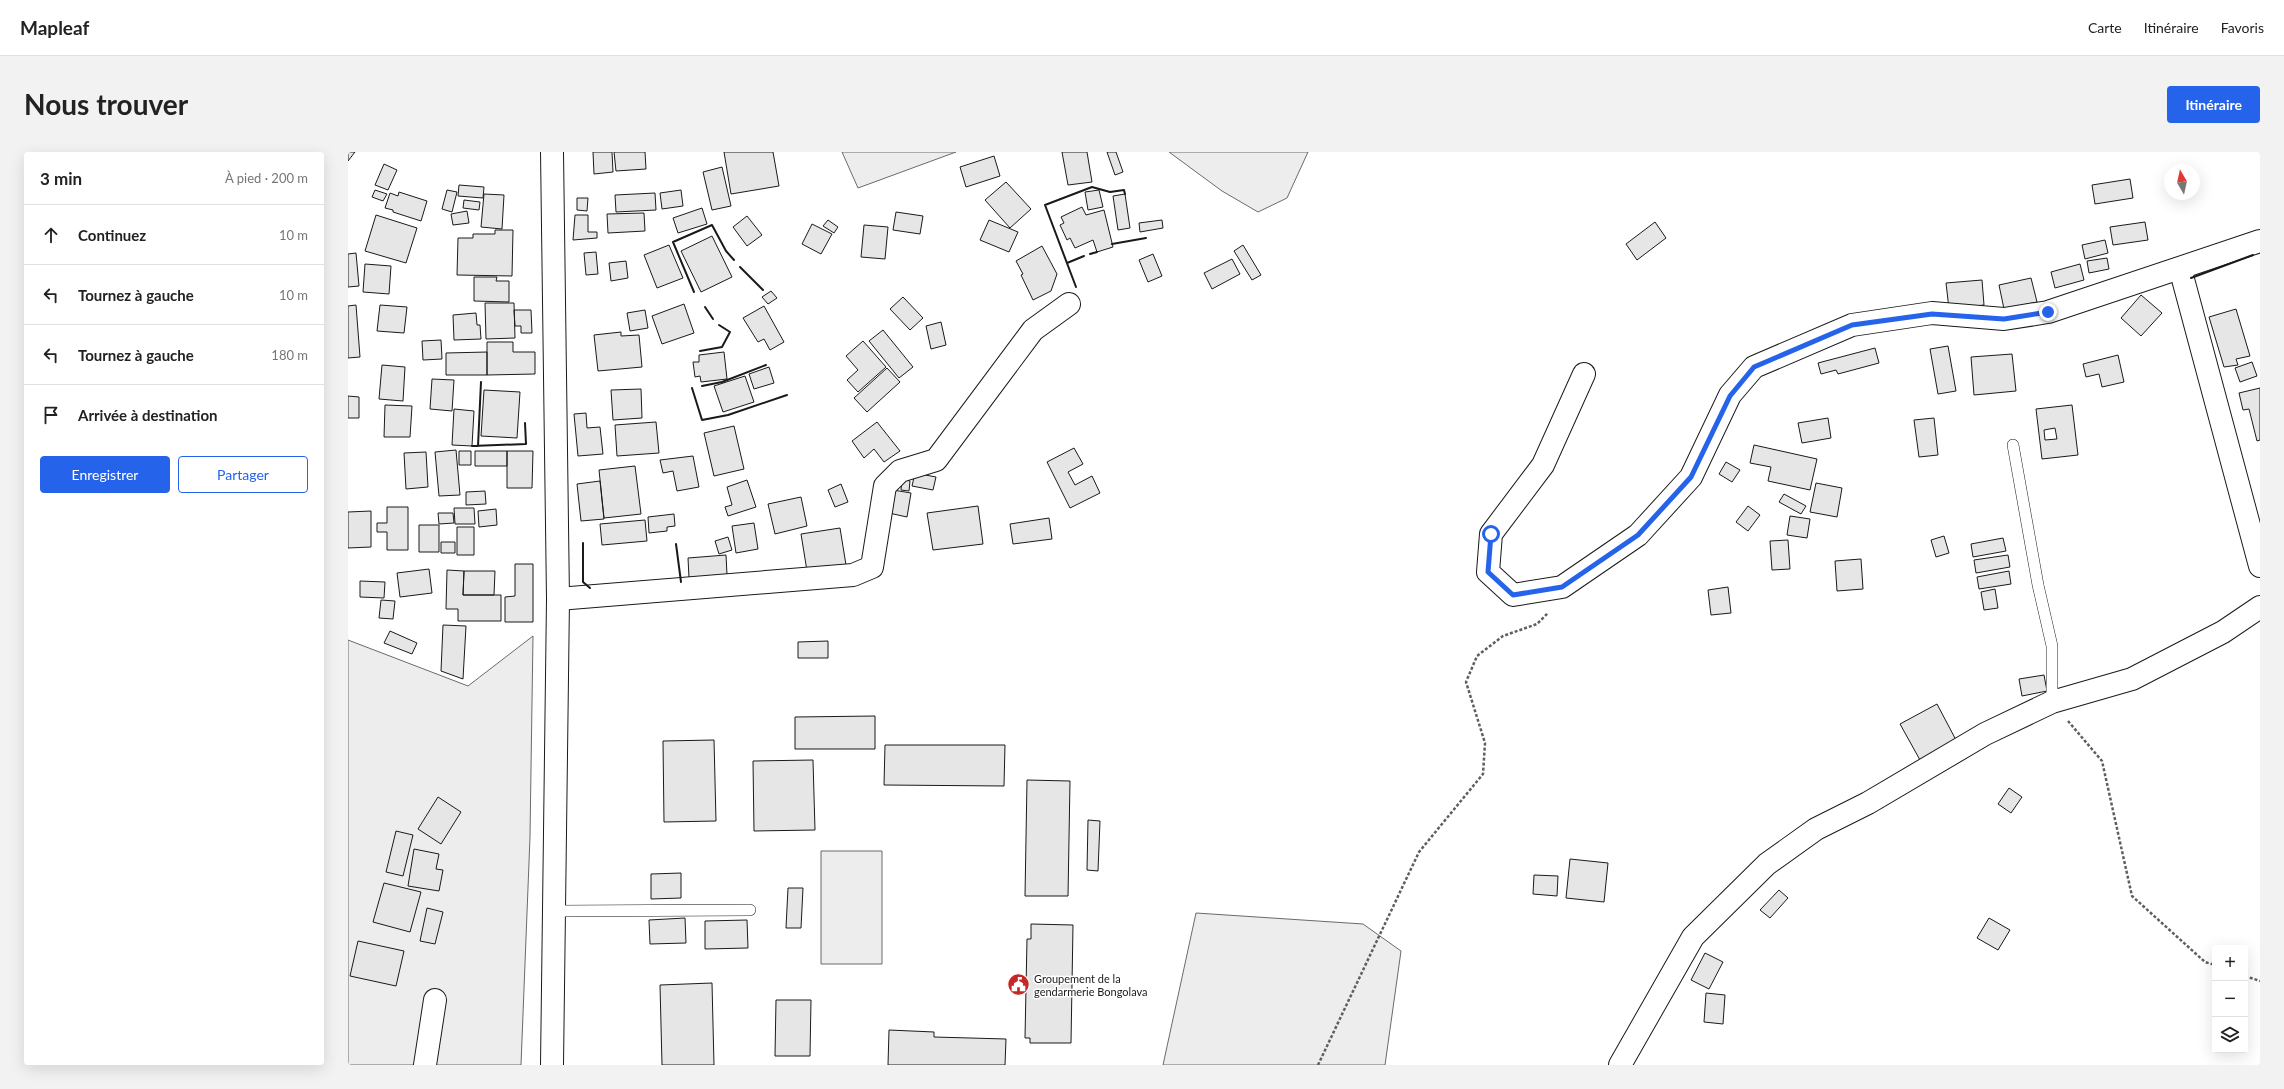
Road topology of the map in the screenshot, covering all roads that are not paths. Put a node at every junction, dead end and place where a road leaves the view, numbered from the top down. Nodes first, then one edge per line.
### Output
1 (552, 152) edge
2 (2260, 241) edge
3 (2180, 268) junction
4 (1069, 304) dead end
5 (1584, 374) dead end
6 (2013, 445) dead end
7 (2260, 566) edge
8 (558, 599) junction
9 (2260, 607) edge
10 (2052, 702) junction
11 (750, 910) dead end
12 (554, 911) junction
13 (435, 1000) dead end
14 (425, 1065) edge
15 (552, 1065) edge
16 (1620, 1065) edge

1 - 8 street
2 - 3 street
3 - 5 street
3 - 7 street
4 - 8 street
6 - 10 lane
8 - 12 street
9 - 10 street
10 - 16 street
11 - 12 lane
12 - 15 street
13 - 14 street

